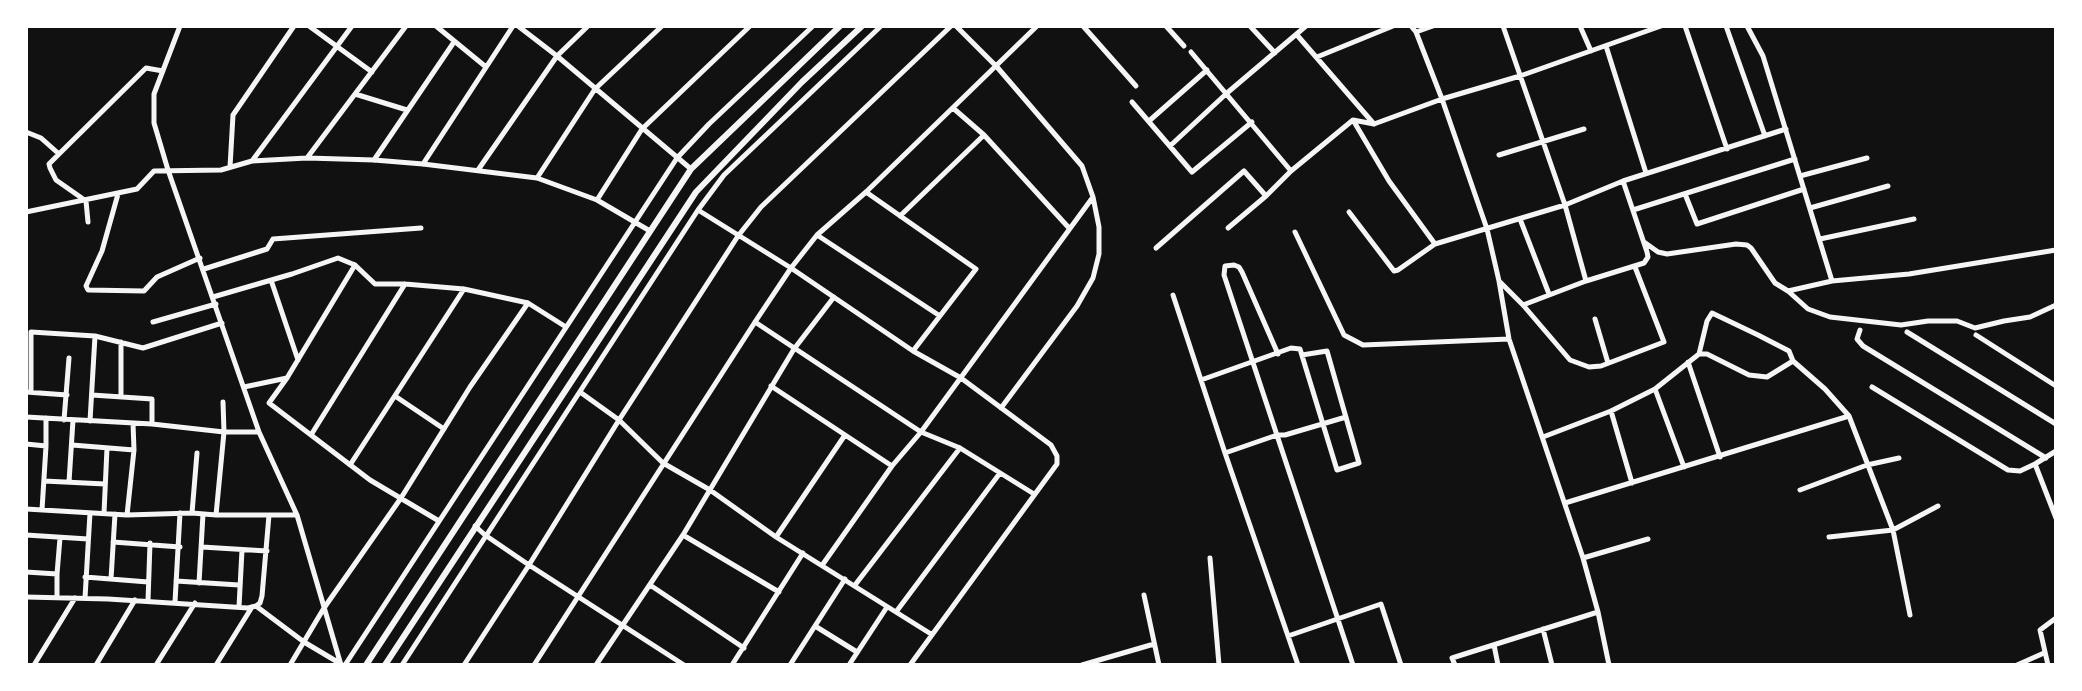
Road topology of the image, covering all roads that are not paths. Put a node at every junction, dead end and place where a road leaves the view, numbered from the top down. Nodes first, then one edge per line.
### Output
1 (180, 26) edge
2 (294, 26) edge
3 (309, 26) edge
4 (352, 26) edge
5 (406, 26) edge
6 (436, 26) edge
7 (516, 26) edge
8 (588, 26) edge
9 (750, 26) edge
10 (813, 26) edge
11 (840, 26) edge
12 (862, 26) edge
13 (881, 26) edge
14 (953, 26) edge
15 (1037, 26) edge
16 (1083, 26) edge
17 (1166, 26) edge
18 (1250, 26) edge
19 (1306, 26) edge
20 (1393, 26) edge
21 (1411, 26) edge
22 (1433, 26) edge
23 (1503, 26) edge
24 (1580, 26) edge
25 (1661, 26) edge
26 (1685, 26) edge
27 (1726, 26) edge
28 (1747, 26) edge
29 (659, 27) edge
30 (1649, 28) edge
31 (1416, 33) junction
32 (1297, 35) junction
33 (454, 41) junction
34 (1184, 46) dead end
35 (1606, 46) junction
36 (337, 47) junction
37 (1591, 51) junction
38 (1191, 52) dead end
39 (1275, 54) junction
40 (557, 56) junction
41 (1317, 57) junction
42 (486, 67) junction
43 (997, 67) junction
44 (1207, 70) junction
45 (163, 71) junction
46 (372, 72) junction
47 (1520, 76) junction
48 (1136, 86) dead end
49 (595, 89) junction
50 (1227, 93) junction
51 (355, 94) junction
52 (1442, 99) junction
53 (1132, 102) dead end
54 (953, 108) junction
55 (407, 110) junction
56 (1353, 120) junction
57 (1149, 121) junction
58 (1252, 122) junction
59 (1374, 124) junction
60 (1584, 129) dead end
61 (1786, 129) junction
62 (642, 130) junction
63 (29, 132) edge
64 (984, 135) junction
65 (1765, 136) junction
66 (1543, 141) junction
67 (1170, 146) junction
68 (1727, 149) junction
69 (59, 154) junction
70 (1499, 155) dead end
71 (307, 158) junction
72 (677, 158) junction
73 (1867, 158) dead end
74 (1795, 159) junction
75 (374, 160) junction
76 (253, 161) junction
77 (423, 164) junction
78 (230, 167) junction
79 (691, 169) junction
80 (168, 170) junction
81 (478, 170) junction
82 (1292, 171) junction
83 (1646, 173) junction
84 (1800, 176) junction
85 (537, 178) junction
86 (1623, 181) junction
87 (1888, 186) dead end
88 (1804, 189) junction
89 (866, 192) junction
90 (118, 194) junction
91 (1685, 194) junction
92 (1266, 196) junction
93 (1093, 197) junction
94 (597, 200) junction
95 (86, 201) junction
96 (1565, 205) junction
97 (1810, 208) junction
98 (698, 210) junction
99 (1633, 210) junction
100 (26, 212) edge
101 (1349, 212) dead end
102 (900, 216) junction
103 (1520, 219) junction
104 (1914, 219) dead end
105 (88, 222) dead end
106 (635, 222) junction
107 (421, 228) dead end
108 (1069, 228) junction
109 (1228, 228) dead end
110 (1487, 229) junction
111 (650, 231) junction
112 (1295, 232) dead end
113 (817, 235) junction
114 (738, 236) junction
115 (1819, 239) junction
116 (1644, 242) junction
117 (1435, 244) junction
118 (1156, 248) dead end
119 (2056, 250) edge
120 (200, 258) junction
121 (355, 265) junction
122 (1635, 267) junction
123 (791, 268) junction
124 (204, 269) junction
125 (271, 280) junction
126 (1499, 281) junction
127 (1586, 281) junction
128 (1832, 281) junction
129 (405, 284) junction
130 (464, 289) junction
131 (1788, 291) junction
132 (1173, 295) dead end
133 (1549, 295) junction
134 (834, 297) junction
135 (214, 300) junction
136 (528, 303) junction
137 (1523, 305) junction
138 (2056, 305) edge
139 (940, 316) junction
140 (1595, 319) dead end
141 (153, 322) dead end
142 (755, 322) junction
143 (222, 323) junction
144 (566, 327) junction
145 (1860, 330) dead end
146 (1907, 332) dead end
147 (1976, 335) dead end
148 (95, 336) junction
149 (1509, 339) junction
150 (121, 342) junction
151 (794, 349) junction
152 (912, 351) junction
153 (1278, 354) junction
154 (1699, 354) junction
155 (1302, 355) junction
156 (69, 358) dead end
157 (298, 360) junction
158 (1793, 361) junction
159 (1688, 362) junction
160 (1253, 363) junction
161 (1608, 363) junction
162 (556, 374) junction
163 (288, 378) junction
164 (961, 378) junction
165 (1201, 380) junction
166 (569, 384) junction
167 (771, 386) junction
168 (2056, 386) edge
169 (244, 387) junction
170 (1872, 387) dead end
171 (1655, 389) junction
172 (29, 392) edge
173 (580, 392) junction
174 (92, 395) junction
175 (67, 396) junction
176 (395, 396) junction
177 (121, 397) junction
178 (223, 402) dead end
179 (1001, 408) junction
180 (1611, 411) junction
181 (1849, 416) junction
182 (26, 417) edge
183 (1346, 417) junction
184 (46, 418) junction
185 (64, 420) junction
186 (73, 420) junction
187 (619, 420) junction
188 (90, 421) junction
189 (133, 423) junction
190 (152, 424) junction
191 (1323, 424) junction
192 (2056, 424) edge
193 (444, 429) junction
194 (224, 432) junction
195 (259, 432) junction
196 (921, 432) junction
197 (311, 435) junction
198 (845, 435) junction
199 (1277, 435) junction
200 (1543, 437) junction
201 (26, 444) edge
202 (72, 445) junction
203 (46, 446) junction
204 (107, 448) junction
205 (960, 448) junction
206 (134, 450) junction
207 (2056, 451) edge
208 (197, 453) dead end
209 (1225, 453) junction
210 (1720, 457) junction
211 (1899, 458) dead end
212 (2046, 458) junction
213 (663, 463) junction
214 (2035, 464) junction
215 (350, 465) junction
216 (1867, 465) junction
217 (892, 466) junction
218 (1684, 467) junction
219 (1000, 472) junction
220 (44, 481) junction
221 (69, 482) junction
222 (1632, 483) junction
223 (105, 484) junction
224 (710, 490) junction
225 (1800, 490) dead end
226 (2056, 492) edge
227 (1034, 494) junction
228 (2048, 496) junction
229 (401, 498) junction
230 (1565, 503) junction
231 (1938, 506) dead end
232 (26, 509) edge
233 (42, 510) junction
234 (90, 513) junction
235 (104, 513) junction
236 (180, 513) junction
237 (192, 513) junction
238 (115, 514) junction
239 (203, 514) junction
240 (127, 515) junction
241 (216, 515) junction
242 (269, 515) junction
243 (297, 515) junction
244 (2056, 518) edge
245 (439, 521) junction
246 (475, 526) junction
247 (1893, 530) junction
248 (26, 535) edge
249 (683, 535) junction
250 (485, 536) junction
251 (776, 537) junction
252 (1829, 537) dead end
253 (60, 538) junction
254 (88, 539) junction
255 (1648, 539) dead end
256 (113, 542) junction
257 (150, 543) junction
258 (180, 547) junction
259 (202, 547) junction
260 (242, 550) junction
261 (267, 551) junction
262 (803, 553) junction
263 (1210, 558) dead end
264 (1583, 558) junction
265 (822, 564) junction
266 (529, 565) junction
267 (26, 572) edge
268 (57, 574) junction
269 (85, 577) junction
270 (111, 579) junction
271 (845, 579) junction
272 (176, 581) junction
273 (148, 582) junction
274 (200, 583) junction
275 (239, 585) junction
276 (650, 585) junction
277 (855, 585) junction
278 (779, 592) junction
279 (1144, 595) dead end
280 (577, 596) junction
281 (26, 597) edge
282 (57, 597) junction
283 (75, 598) junction
284 (85, 598) junction
285 (135, 600) junction
286 (148, 601) junction
287 (175, 602) junction
288 (195, 603) junction
289 (239, 607) junction
290 (254, 607) junction
291 (887, 607) junction
292 (324, 608) junction
293 (896, 612) junction
294 (1598, 612) junction
295 (1910, 615) dead end
296 (2055, 618) edge
297 (1338, 619) junction
298 (624, 625) junction
299 (815, 626) junction
300 (1543, 629) junction
301 (931, 634) junction
302 (1288, 636) junction
303 (304, 642) junction
304 (1154, 644) junction
305 (1494, 645) junction
306 (744, 648) junction
307 (857, 652) junction
308 (2045, 653) junction
309 (34, 665) edge
310 (96, 665) edge
311 (156, 665) edge
312 (216, 665) edge
313 (290, 665) edge
314 (342, 665) edge
315 (366, 665) edge
316 (385, 665) edge
317 (402, 665) edge
318 (464, 665) edge
319 (534, 665) edge
320 (596, 665) edge
321 (684, 665) edge
322 (732, 665) edge
323 (790, 665) edge
324 (849, 665) edge
325 (910, 665) edge
326 (1082, 665) edge
327 (1159, 665) edge
328 (1219, 665) edge
329 (1298, 665) edge
330 (1353, 665) edge
331 (1401, 665) edge
332 (1455, 665) edge
333 (1498, 665) edge
334 (1552, 665) edge
335 (1609, 665) edge
336 (2017, 665) edge
337 (2048, 665) edge

1 - 45 street
2 - 78 street
3 - 36 street
4 - 36 street
5 - 46 street
6 - 33 street
7 - 40 street
7 - 42 street
8 - 40 street
9 - 62 street
10 - 72 street
11 - 79 street
12 - 166 street
13 - 98 street
14 - 43 street
14 - 114 street
15 - 43 street
16 - 48 street
17 - 34 street
18 - 39 street
19 - 32 street
20 - 41 street
21 - 31 street
22 - 31 street
23 - 47 street
24 - 37 street
25 - 30 street
26 - 68 street
27 - 65 street
28 - 61 street
29 - 49 street
30 - 35 street
31 - 52 street
32 - 39 street
32 - 41 street
33 - 42 street
33 - 55 street
35 - 37 street
35 - 83 street
36 - 46 street
36 - 76 street
37 - 47 street
38 - 44 street
39 - 50 street
40 - 49 street
40 - 81 street
41 - 59 street
42 - 77 street
43 - 54 street
43 - 93 street
44 - 50 street
44 - 57 street
45 - 69 street
45 - 80 street
46 - 51 street
47 - 52 street
47 - 66 street
49 - 62 street
49 - 85 street
50 - 58 street
50 - 67 street
51 - 55 street
51 - 71 street
52 - 59 street
52 - 110 street
53 - 57 street
54 - 64 street
54 - 89 street
55 - 75 street
56 - 59 street
56 - 82 street
56 - 117 street
57 - 67 street
58 - 67 street
58 - 82 street
60 - 66 street
61 - 65 street
61 - 74 street
62 - 72 street
62 - 94 street
63 - 69 street
64 - 102 street
64 - 108 street
65 - 68 street
66 - 70 street
66 - 96 street
68 - 83 street
69 - 95 street
71 - 75 street
71 - 76 street
72 - 79 street
72 - 106 street
73 - 84 street
74 - 84 street
74 - 91 street
75 - 77 street
76 - 78 street
77 - 81 street
78 - 80 street
79 - 111 street
80 - 90 street
80 - 120 street
81 - 85 street
82 - 92 street
83 - 86 street
84 - 88 street
85 - 94 street
86 - 96 street
86 - 99 street
87 - 97 street
88 - 91 street
88 - 97 street
89 - 102 street
89 - 113 street
90 - 95 street
90 - 120 street
91 - 99 street
92 - 109 street
92 - 118 street
93 - 108 street
93 - 179 street
94 - 106 street
95 - 100 street
95 - 105 street
96 - 103 street
96 - 127 street
97 - 115 street
98 - 114 street
98 - 173 street
99 - 116 street
101 - 117 street
102 - 139 street
103 - 110 street
103 - 133 street
104 - 115 street
106 - 111 street
106 - 144 street
107 - 124 street
108 - 164 street
110 - 117 street
110 - 126 street
111 - 162 street
112 - 149 street
113 - 123 street
113 - 139 street
114 - 123 street
114 - 187 street
115 - 128 street
116 - 122 street
116 - 131 street
119 - 128 street
120 - 124 street
121 - 125 street
121 - 129 street
121 - 157 street
122 - 127 street
122 - 161 street
123 - 134 street
123 - 142 street
124 - 135 street
125 - 135 street
125 - 157 street
126 - 137 street
126 - 149 street
127 - 133 street
128 - 131 street
129 - 130 street
129 - 197 street
130 - 136 street
130 - 176 street
131 - 138 street
132 - 165 street
133 - 137 street
134 - 151 street
134 - 152 street
135 - 141 street
135 - 143 street
136 - 144 street
136 - 193 street
137 - 161 street
139 - 152 street
140 - 161 street
142 - 151 street
142 - 213 street
143 - 150 street
143 - 169 street
144 - 245 street
145 - 212 street
146 - 192 street
147 - 168 street
148 - 150 street
148 - 172 street
148 - 174 street
149 - 200 street
150 - 177 street
151 - 167 street
151 - 196 street
152 - 164 street
153 - 155 street
153 - 160 street
153 - 160 street
154 - 158 street
154 - 158 street
154 - 159 street
155 - 183 street
155 - 191 street
156 - 175 street
157 - 163 street
158 - 181 street
159 - 171 street
159 - 210 street
160 - 165 street
160 - 199 street
162 - 166 street
162 - 315 street
163 - 169 street
163 - 197 street
164 - 179 street
164 - 196 street
165 - 209 street
166 - 246 street
167 - 198 street
167 - 224 street
169 - 195 street
170 - 214 street
171 - 180 street
171 - 218 street
172 - 175 street
173 - 187 street
173 - 250 street
174 - 177 street
174 - 188 street
175 - 185 street
176 - 193 street
176 - 215 street
177 - 190 street
178 - 194 street
179 - 227 street
180 - 200 street
180 - 222 street
181 - 210 street
181 - 216 street
182 - 184 street
183 - 191 street
183 - 191 street
184 - 185 street
184 - 203 street
185 - 186 street
186 - 188 street
186 - 202 street
187 - 213 street
187 - 266 street
188 - 189 street
189 - 190 street
189 - 206 street
190 - 194 street
191 - 199 street
193 - 229 street
194 - 195 street
194 - 241 street
195 - 243 street
196 - 205 street
196 - 217 street
197 - 215 street
198 - 217 street
198 - 251 street
199 - 209 street
199 - 297 street
200 - 230 street
201 - 203 street
202 - 204 street
202 - 221 street
203 - 220 street
204 - 206 street
204 - 223 street
205 - 219 street
205 - 277 street
206 - 240 street
207 - 212 street
208 - 237 street
209 - 302 street
210 - 218 street
211 - 216 street
212 - 214 street
213 - 224 street
213 - 280 street
214 - 228 street
215 - 229 street
216 - 225 street
216 - 247 street
217 - 265 street
218 - 222 street
219 - 227 street
219 - 293 street
220 - 221 street
220 - 233 street
221 - 223 street
222 - 230 street
223 - 235 street
224 - 249 street
224 - 251 street
226 - 228 street
227 - 301 street
228 - 244 street
229 - 245 street
229 - 292 street
230 - 264 street
231 - 247 street
232 - 233 street
233 - 234 street
234 - 235 street
234 - 254 street
235 - 238 street
236 - 237 street
236 - 240 street
236 - 258 street
237 - 239 street
238 - 240 street
238 - 256 street
239 - 241 street
239 - 259 street
241 - 242 street
242 - 243 street
242 - 261 street
243 - 292 street
245 - 314 street
246 - 250 street
246 - 316 street
247 - 252 street
247 - 295 street
248 - 253 street
249 - 276 street
249 - 278 street
250 - 266 street
250 - 317 street
251 - 262 street
253 - 254 street
253 - 268 street
254 - 269 street
255 - 264 street
256 - 257 street
256 - 270 street
257 - 258 street
257 - 273 street
258 - 272 street
259 - 260 street
259 - 274 street
260 - 261 street
260 - 275 street
261 - 290 street
262 - 265 street
262 - 278 street
263 - 328 street
264 - 294 street
265 - 271 street
266 - 280 street
266 - 318 street
267 - 268 street
268 - 282 street
269 - 270 street
269 - 284 street
270 - 273 street
271 - 277 street
271 - 299 street
272 - 274 street
272 - 287 street
273 - 286 street
274 - 275 street
275 - 289 street
276 - 298 street
276 - 306 street
277 - 291 street
278 - 306 street
279 - 304 street
280 - 298 street
280 - 319 street
281 - 282 street
282 - 283 street
283 - 284 street
283 - 309 street
284 - 285 street
285 - 286 street
285 - 310 street
286 - 287 street
287 - 288 street
288 - 289 street
288 - 311 street
289 - 290 street
290 - 303 street
290 - 312 street
291 - 293 street
291 - 307 street
292 - 303 street
292 - 314 street
293 - 301 street
294 - 300 street
294 - 335 street
296 - 308 street
297 - 302 street
297 - 330 street
297 - 331 street
298 - 320 street
298 - 321 street
299 - 307 street
299 - 323 street
300 - 305 street
300 - 334 street
301 - 325 street
302 - 329 street
303 - 313 street
303 - 314 street
304 - 326 street
304 - 327 street
305 - 332 street
305 - 333 street
306 - 322 street
307 - 324 street
308 - 336 street
308 - 337 street

